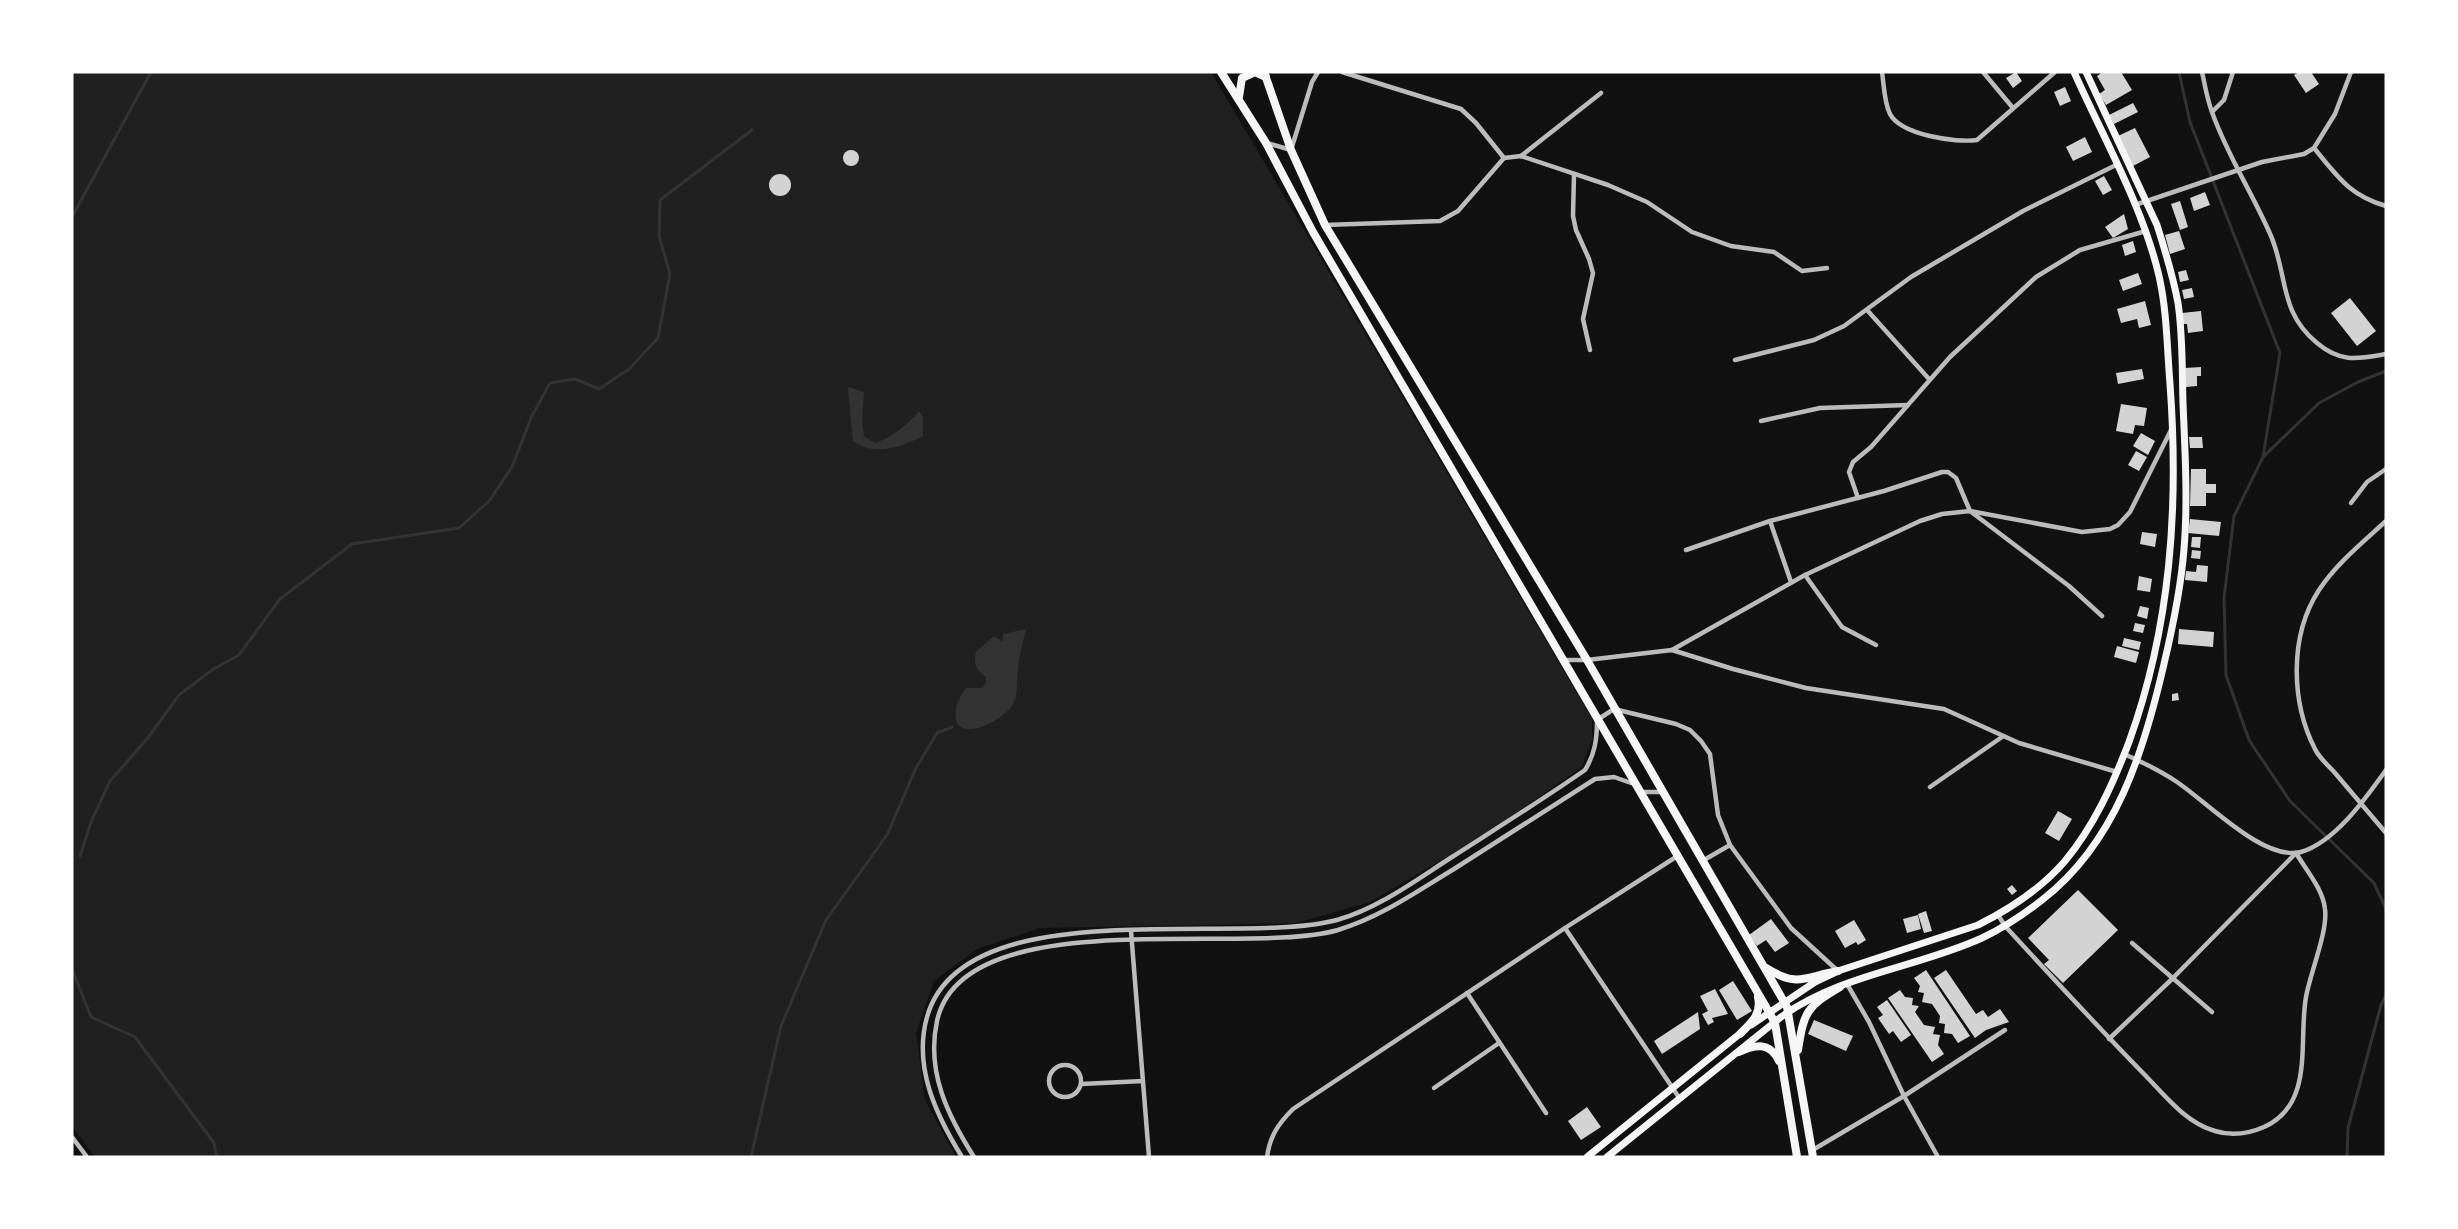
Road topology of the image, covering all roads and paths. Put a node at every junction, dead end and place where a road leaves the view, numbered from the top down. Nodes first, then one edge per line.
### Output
1 (1221, 72) edge
2 (1318, 72) edge
3 (1342, 72) edge
4 (1882, 72) edge
5 (1983, 72) edge
6 (2055, 72) edge
7 (2073, 72) edge
8 (2086, 72) edge
9 (2202, 72) edge
10 (2233, 72) edge
11 (2351, 72) edge
12 (1265, 74) edge
13 (1601, 93) dead end
14 (1239, 98) junction
15 (2013, 108) junction
16 (2212, 112) junction
17 (1266, 143) junction
18 (2314, 148) junction
19 (1291, 150) junction
20 (1521, 156) junction
21 (1504, 159) junction
22 (2116, 165) junction
23 (2239, 170) junction
24 (1574, 174) junction
25 (2146, 202) junction
26 (2135, 206) junction
27 (2386, 206) edge
28 (1324, 225) junction
29 (2146, 231) junction
30 (1827, 268) dead end
31 (1867, 310) junction
32 (1590, 350) dead end
33 (2386, 354) edge
34 (1735, 360) dead end
35 (1929, 379) junction
36 (1908, 405) junction
37 (1761, 421) dead end
38 (2173, 427) junction
39 (2386, 469) edge
40 (1858, 498) junction
41 (2350, 503) dead end
42 (1970, 511) junction
43 (1770, 521) junction
44 (2386, 521) edge
45 (1686, 550) dead end
46 (1805, 574) junction
47 (1791, 582) junction
48 (2102, 616) dead end
49 (1876, 645) dead end
50 (1672, 650) junction
51 (1563, 660) junction
52 (1587, 660) junction
53 (1614, 709) junction
54 (1598, 719) junction
55 (2002, 737) junction
56 (2124, 754) junction
57 (2137, 760) junction
58 (2386, 770) edge
59 (2117, 772) junction
60 (1930, 787) dead end
61 (1664, 792) junction
62 (1643, 793) junction
63 (2361, 803) junction
64 (2386, 833) edge
65 (1487, 835) junction
66 (1730, 844) junction
67 (1492, 845) junction
68 (2296, 853) junction
69 (1679, 855) junction
70 (1704, 860) junction
71 (1410, 884) junction
72 (1415, 893) junction
73 (1998, 915) junction
74 (2005, 926) junction
75 (1274, 927) junction
76 (1565, 928) junction
77 (1131, 931) junction
78 (1275, 937) junction
79 (1132, 940) junction
80 (2132, 943) dead end
81 (1764, 966) junction
82 (1838, 971) junction
83 (2172, 979) junction
84 (1843, 985) junction
85 (1757, 990) junction
86 (1467, 993) junction
87 (1784, 1002) junction
88 (1772, 1010) junction
89 (1789, 1011) junction
90 (2212, 1012) dead end
91 (1778, 1020) junction
92 (2005, 1030) dead end
93 (1740, 1034) junction
94 (2109, 1039) junction
95 (1499, 1042) junction
96 (1739, 1052) junction
97 (1796, 1060) junction
98 (1782, 1070) junction
99 (1143, 1081) junction
100 (1081, 1084) junction
101 (1434, 1088) dead end
102 (1673, 1090) junction
103 (1904, 1096) junction
104 (1680, 1099) junction
105 (1546, 1113) dead end
106 (72, 1137) edge
107 (1812, 1154) edge
108 (87, 1157) edge
109 (962, 1157) edge
110 (974, 1157) edge
111 (1149, 1157) edge
112 (1267, 1157) edge
113 (1587, 1157) edge
114 (1607, 1157) edge
115 (1797, 1157) edge
116 (1938, 1157) edge

1 - 14 main road
2 - 19 street
3 - 21 street
4 - 15 street
5 - 15 street
6 - 15 street
7 - 22 main road
8 - 25 main road
9 - 16 street
10 - 16 street
11 - 18 street
12 - 14 main road
12 - 19 main road
13 - 20 street
14 - 17 main road
16 - 23 street
17 - 19 street
17 - 51 main road
18 - 23 street
18 - 27 street
19 - 28 main road
20 - 21 street
20 - 24 street
21 - 28 street
22 - 26 main road
22 - 31 street
23 - 25 street
23 - 33 street
24 - 30 street
24 - 32 street
25 - 26 street
25 - 57 main road
26 - 29 main road
28 - 52 main road
29 - 35 street
29 - 38 main road
31 - 34 street
31 - 35 street
35 - 36 street
36 - 37 street
36 - 40 street
38 - 42 street
38 - 56 main road
39 - 41 street
40 - 42 street
40 - 43 street
42 - 46 street
42 - 48 street
43 - 45 street
43 - 47 street
44 - 63 street
46 - 47 street
46 - 49 street
47 - 50 street
50 - 52 street
50 - 55 street
51 - 52 street
51 - 54 main road
52 - 53 main road
53 - 54 street
53 - 61 main road
53 - 66 street
54 - 62 main road
54 - 65 street
55 - 59 street
55 - 60 street
56 - 57 street
56 - 59 main road
57 - 68 street
57 - 74 main road
58 - 63 street
59 - 73 main road
61 - 62 street
61 - 70 main road
62 - 67 street
62 - 69 main road
63 - 64 street
63 - 68 street
65 - 67 street
65 - 71 street
66 - 70 street
66 - 82 street
67 - 72 street
68 - 83 street
68 - 94 street
69 - 76 street
69 - 85 main road
70 - 81 main road
71 - 72 street
71 - 75 street
72 - 78 street
73 - 74 street
73 - 82 main road
74 - 84 main road
74 - 94 street
75 - 77 street
75 - 78 street
76 - 86 street
76 - 102 street
77 - 79 street
77 - 109 street
78 - 79 street
79 - 99 street
79 - 110 street
80 - 83 street
81 - 82 main road
81 - 87 main road
82 - 87 main road
83 - 90 street
83 - 94 street
84 - 89 main road
84 - 97 main road
84 - 103 street
85 - 88 main road
85 - 93 main road
86 - 95 street
86 - 112 street
87 - 88 main road
87 - 89 main road
88 - 91 main road
88 - 93 main road
89 - 91 main road
89 - 97 main road
91 - 96 main road
91 - 98 main road
92 - 103 street
93 - 102 main road
95 - 101 street
95 - 105 street
96 - 98 main road
96 - 104 main road
97 - 107 main road
98 - 115 main road
99 - 100 street
99 - 111 street
100 - 100 street
102 - 104 street
102 - 113 main road
103 - 107 street
103 - 116 street
104 - 114 main road
106 - 108 street

